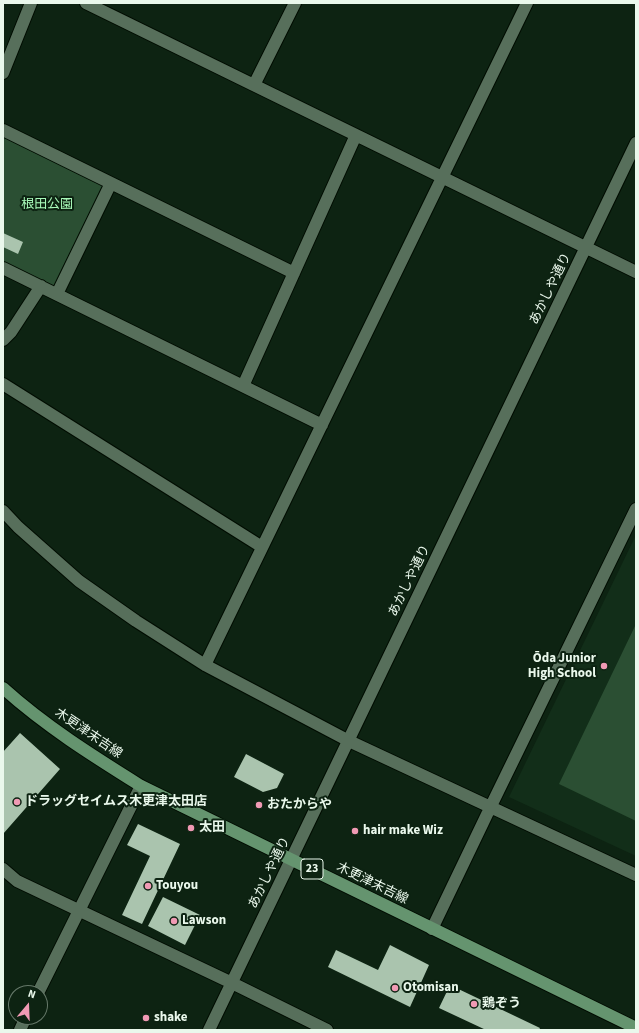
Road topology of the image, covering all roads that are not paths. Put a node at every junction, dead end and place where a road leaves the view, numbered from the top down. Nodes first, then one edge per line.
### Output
1 (31, 3) edge
2 (86, 3) edge
3 (295, 3) edge
4 (527, 3) edge
5 (3, 73) edge
6 (254, 85) junction
7 (3, 130) edge
8 (356, 135) junction
9 (636, 143) edge
10 (442, 177) junction
11 (112, 183) junction
12 (586, 248) junction
13 (3, 268) edge
14 (636, 272) edge
15 (294, 273) junction
16 (41, 286) junction
17 (57, 294) junction
18 (3, 340) edge
19 (3, 384) edge
20 (243, 386) junction
21 (322, 425) junction
22 (636, 509) edge
23 (3, 511) edge
24 (262, 547) junction
25 (205, 665) junction
26 (3, 688) edge
27 (349, 741) junction
28 (141, 786) junction
29 (491, 806) junction
30 (292, 859) junction
31 (3, 869) edge
32 (636, 875) edge
33 (78, 910) junction
34 (432, 929) junction
35 (232, 983) junction
36 (42, 985) edge
37 (636, 1028) edge
38 (209, 1030) edge
39 (327, 1030) edge

1 - 5 street
2 - 6 street
3 - 6 street
4 - 10 street
6 - 8 street
7 - 11 street
8 - 10 street
8 - 15 street
9 - 12 street, あかしや通り
10 - 12 street
10 - 21 street
11 - 15 street
11 - 17 street
12 - 14 street
12 - 27 street, あかしや通り
13 - 16 street
15 - 20 street
16 - 17 street
16 - 18 street
17 - 20 street
19 - 24 street
20 - 21 street
21 - 24 street
22 - 29 street
23 - 25 street
24 - 25 street
25 - 27 street
26 - 28 main road, 木更津末吉線 / 23
27 - 29 street
27 - 30 street, あかしや通り
28 - 30 main road, 木更津末吉線 / 23
28 - 33 street
29 - 32 street
29 - 34 street
30 - 34 main road, 木更津末吉線 / 23
30 - 35 street, あかしや通り
31 - 33 street
33 - 35 street
33 - 36 street
34 - 37 main road, 木更津末吉線 / 23
35 - 38 street, あかしや通り
35 - 39 street

